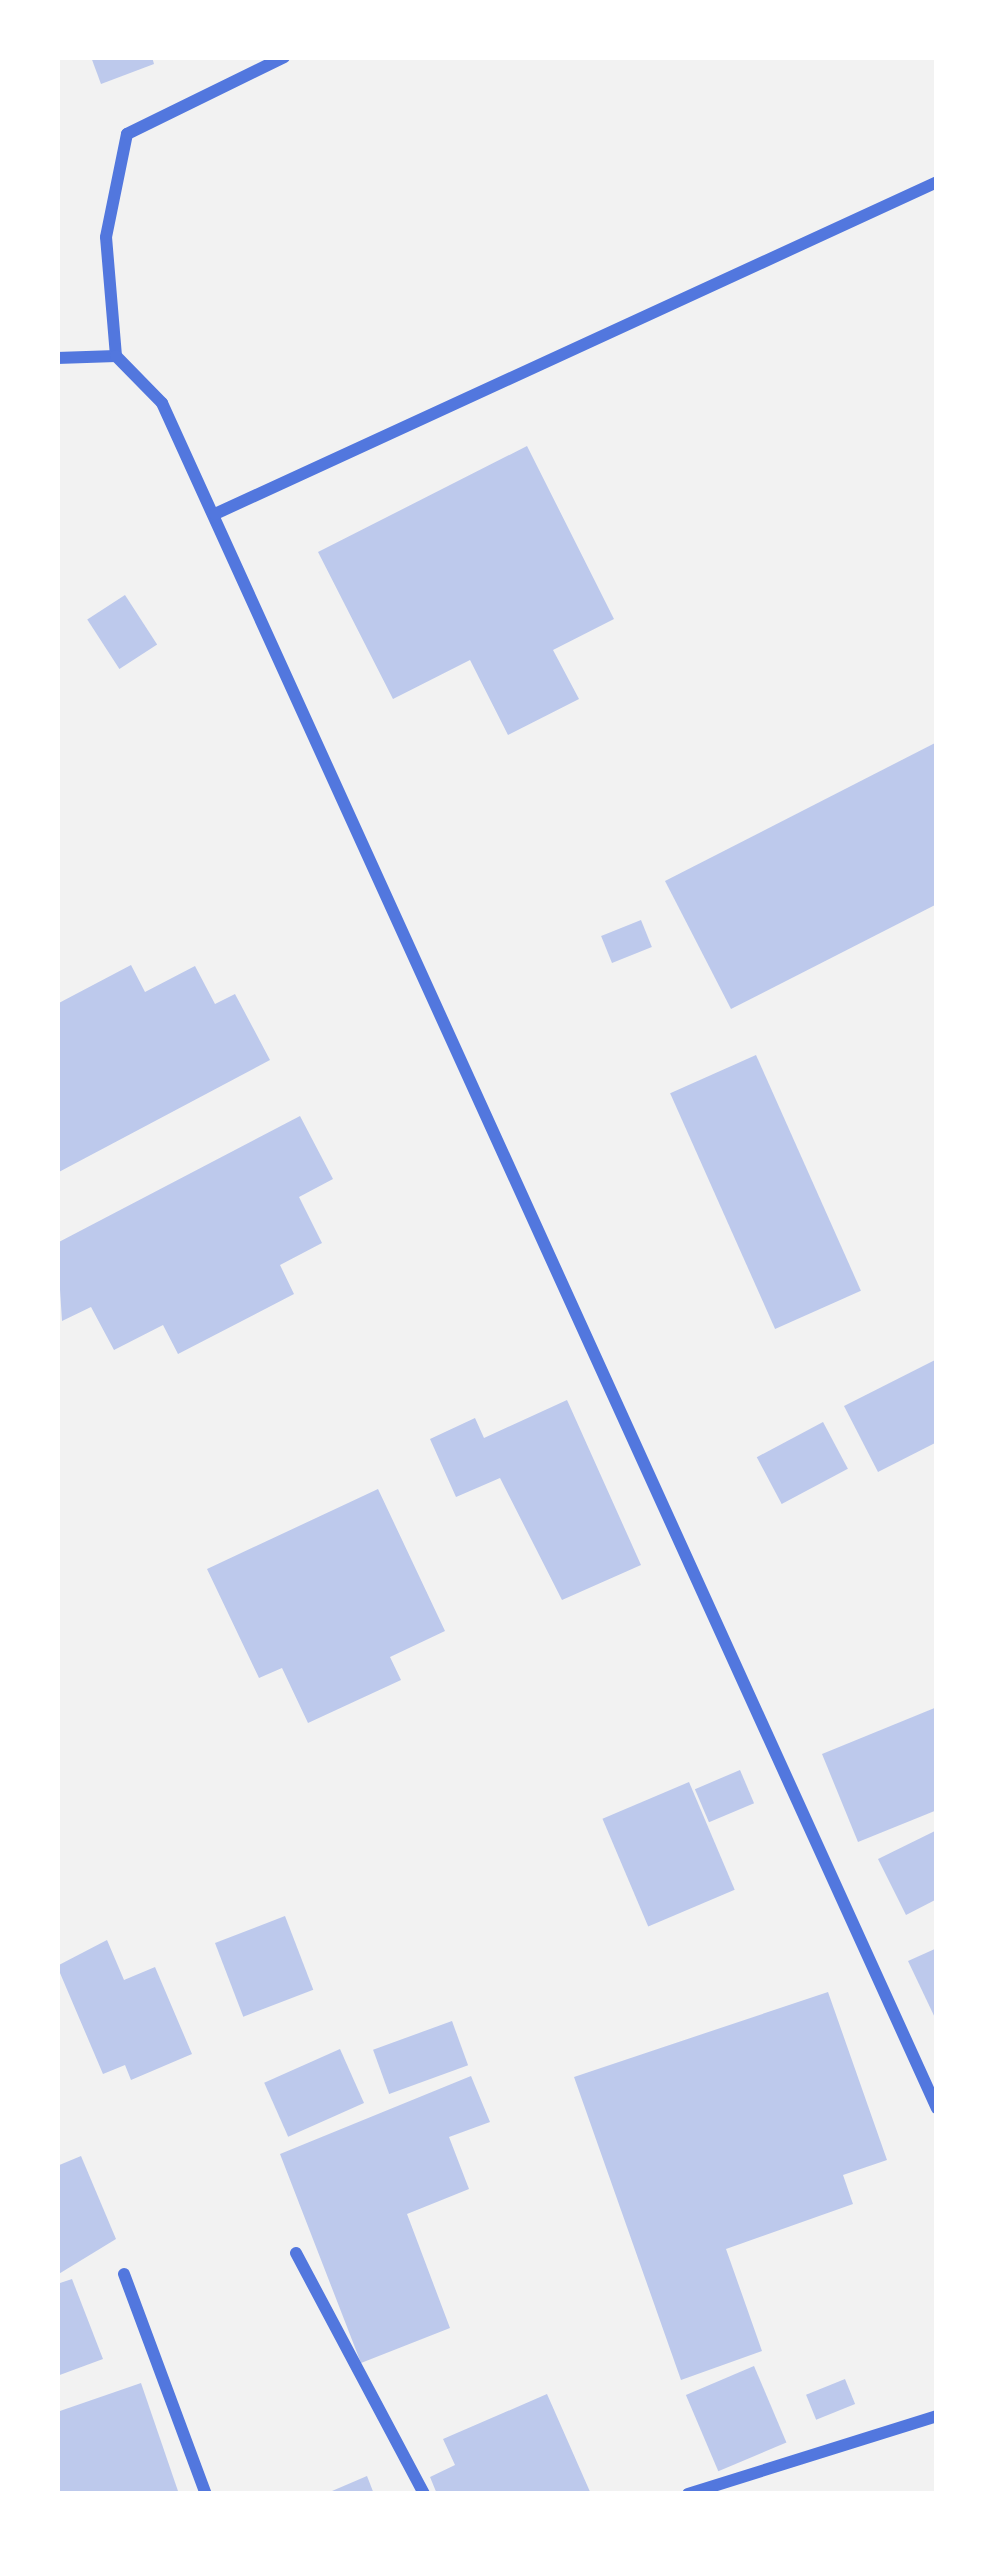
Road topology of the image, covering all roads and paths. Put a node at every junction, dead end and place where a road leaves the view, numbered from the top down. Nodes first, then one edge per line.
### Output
1 (284, 57) edge
2 (937, 182) edge
3 (116, 356) junction
4 (57, 358) edge
5 (215, 514) junction
6 (937, 2108) edge
7 (296, 2253) dead end
8 (124, 2274) dead end
9 (937, 2416) edge
10 (206, 2494) edge
11 (424, 2494) edge
12 (688, 2494) edge

1 - 3 street
2 - 5 street
3 - 4 street
3 - 5 street
5 - 6 street
7 - 11 street
8 - 10 street
9 - 12 street

